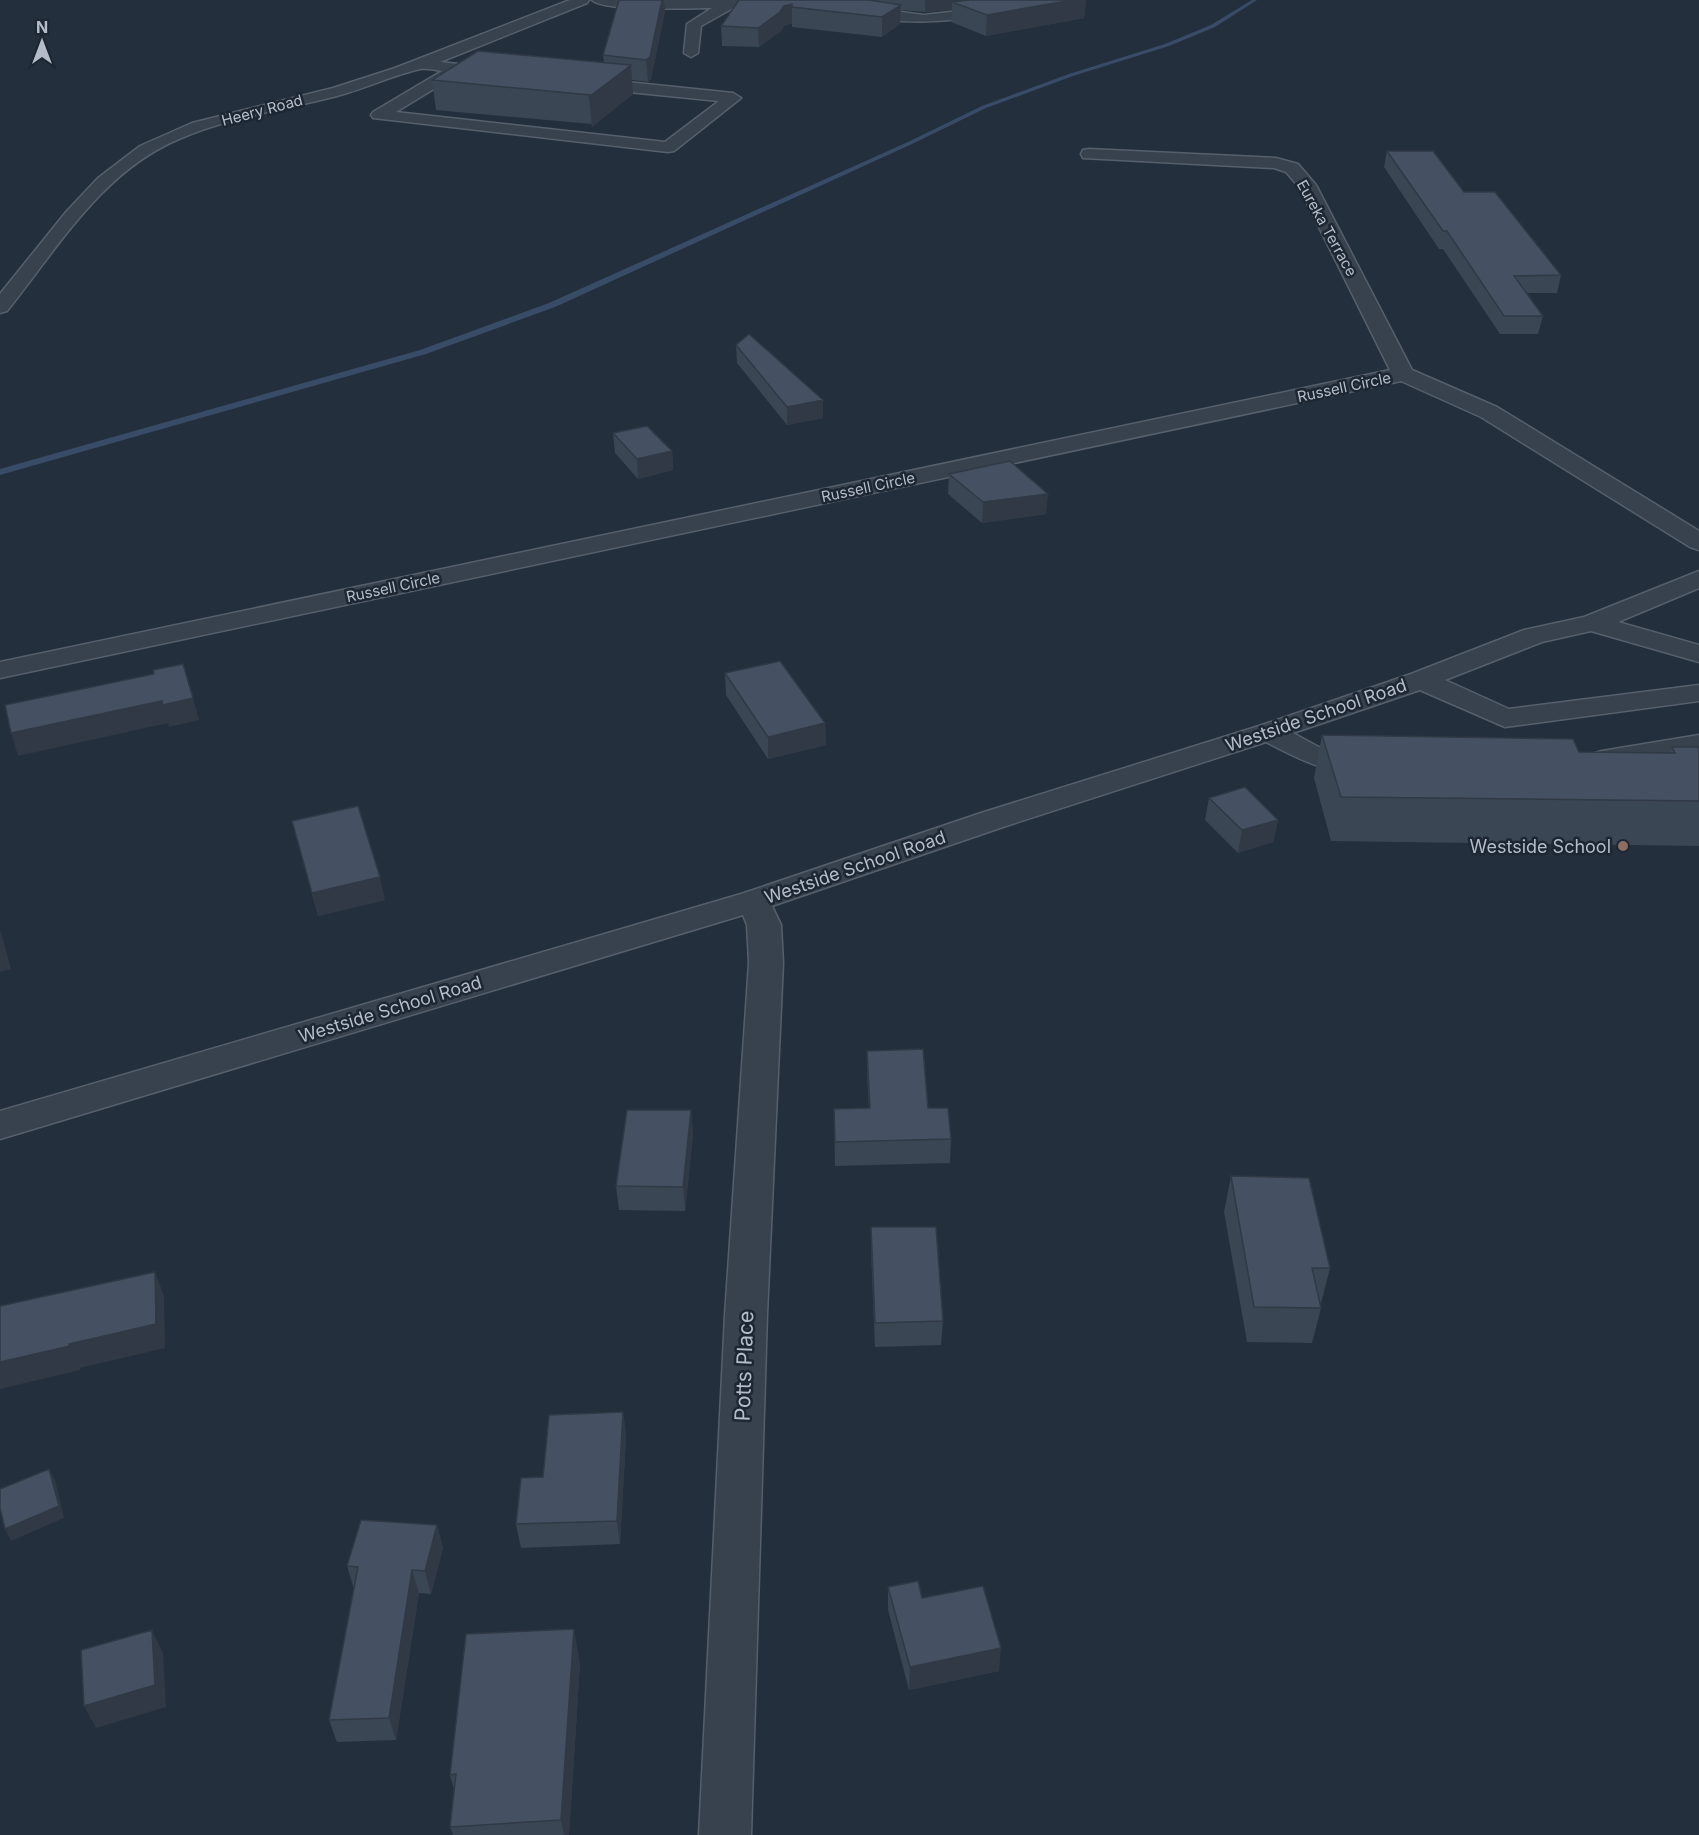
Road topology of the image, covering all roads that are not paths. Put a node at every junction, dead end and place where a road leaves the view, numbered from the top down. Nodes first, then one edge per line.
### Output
1 (582, 0) edge
2 (599, 0) edge
3 (1038, 0) edge
4 (734, 2) edge
5 (793, 3) edge
6 (840, 7) edge
7 (691, 53) dead end
8 (419, 64) junction
9 (457, 69) junction
10 (508, 74) edge
11 (568, 81) edge
12 (1089, 154) dead end
13 (0, 307) edge
14 (1403, 374) junction
15 (1699, 542) edge
16 (1699, 579) edge
17 (1592, 623) junction
18 (1699, 654) edge
19 (0, 670) edge
20 (1421, 680) junction
21 (1699, 693) edge
22 (1269, 732) junction
23 (1699, 744) edge
24 (1580, 762) edge
25 (1391, 764) edge
26 (753, 901) junction
27 (0, 1125) edge
28 (725, 1835) edge

1 - 8 street, Heery Road
2 - 4 street
3 - 6 street
4 - 5 street
4 - 7 street
8 - 9 street
8 - 13 street, Heery Road
9 - 10 street
9 - 11 street
12 - 14 street, Eureka Terrace
14 - 15 street, Russell Circle
14 - 19 street, Russell Circle
16 - 17 street, Westside School Road
17 - 18 street
17 - 20 street, Westside School Road
20 - 21 street
20 - 22 street, Westside School Road
22 - 25 street
22 - 26 street, Westside School Road
23 - 24 street
26 - 27 street, Westside School Road
26 - 28 street, Potts Place

